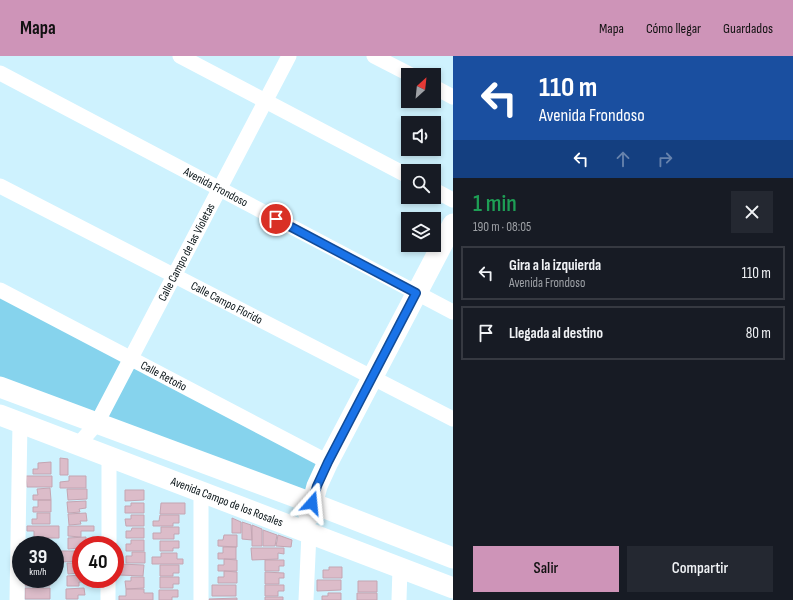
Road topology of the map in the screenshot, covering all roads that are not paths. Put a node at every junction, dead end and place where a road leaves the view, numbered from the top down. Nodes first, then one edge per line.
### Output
1 (180, 56) edge
2 (290, 56) edge
3 (374, 56) edge
4 (401, 70) edge
5 (0, 73) edge
6 (441, 91) edge
7 (453, 97) edge
8 (266, 101) junction
9 (401, 172) edge
10 (0, 186) edge
11 (219, 190) junction
12 (441, 194) edge
13 (453, 200) edge
14 (453, 224) edge
15 (175, 276) junction
16 (0, 290) edge
17 (416, 293) junction
18 (453, 312) edge
19 (131, 358) junction
20 (373, 378) junction
21 (0, 387) edge
22 (0, 415) edge
23 (453, 419) edge
24 (20, 423) junction
25 (97, 424) junction
26 (78, 445) junction
27 (110, 457) junction
28 (328, 462) junction
29 (201, 492) junction
30 (312, 503) junction
31 (309, 533) junction
32 (109, 536) edge
33 (453, 558) edge
34 (400, 568) junction
35 (108, 588) edge
36 (453, 588) edge
37 (17, 600) edge
38 (108, 600) edge
39 (201, 600) edge
40 (306, 600) edge
41 (399, 600) edge

1 - 8 street
2 - 8 street, Calle Campo de las Violetas
3 - 4 street
5 - 11 street, Avenida Frondoso
6 - 7 street
8 - 9 street
8 - 11 street, Calle Campo de las Violetas
10 - 15 street, Calle Campo Florido
11 - 15 street, Calle Campo de las Violetas
11 - 17 street, Avenida Frondoso
12 - 13 street
14 - 17 street
15 - 19 street, Calle Campo de las Violetas
15 - 20 street, Calle Campo Florido
16 - 19 street, Calle Retoño
17 - 18 street, Avenida Frondoso
17 - 20 street
19 - 25 street, Calle Campo de las Violetas
19 - 28 street, Calle Retoño
20 - 23 street, Calle Campo Florido
20 - 28 street
21 - 25 street
22 - 24 street, Avenida Campo de los Rosales
24 - 26 street, Avenida Campo de los Rosales
24 - 37 street
25 - 26 street, Calle Campo de las Violetas
25 - 30 street
26 - 27 street, Avenida Campo de los Rosales
27 - 29 street, Avenida Campo de los Rosales
27 - 32 street
28 - 30 street
29 - 31 street, Avenida Campo de los Rosales
29 - 39 street
30 - 31 street
30 - 33 street
31 - 34 street, Avenida Campo de los Rosales
31 - 40 street
34 - 36 street, Avenida Campo de los Rosales
34 - 41 street
35 - 38 street

